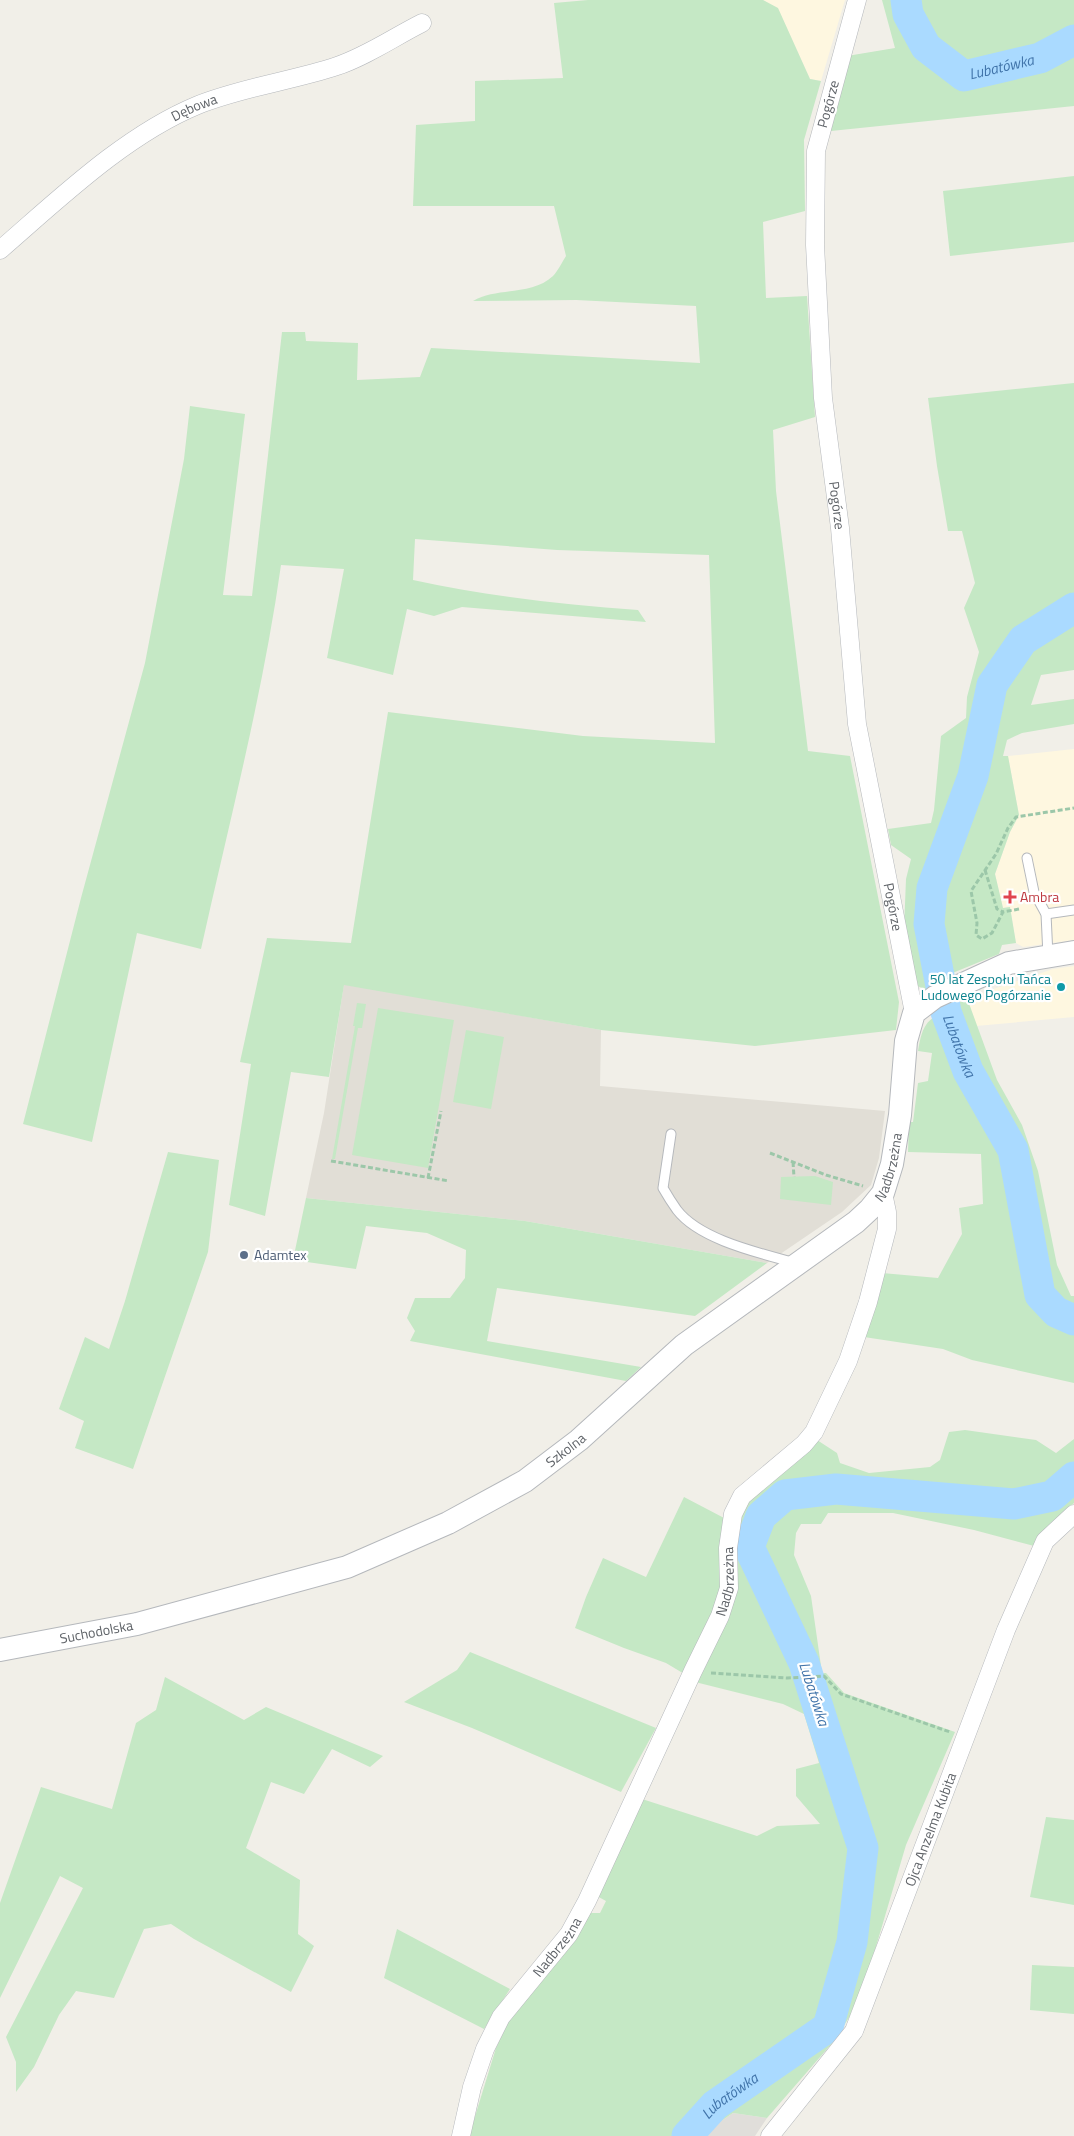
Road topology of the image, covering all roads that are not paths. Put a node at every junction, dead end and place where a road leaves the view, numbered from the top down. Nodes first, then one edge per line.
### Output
1 (857, 0) edge
2 (422, 23) dead end
3 (0, 250) edge
4 (1027, 858) dead end
5 (1074, 910) edge
6 (1046, 914) junction
7 (1074, 952) edge
8 (1048, 956) junction
9 (914, 1013) junction
10 (671, 1134) dead end
11 (883, 1193) junction
12 (796, 1263) junction
13 (1074, 1514) edge
14 (192, 1610) joint
15 (0, 1650) edge
16 (461, 2136) edge
17 (770, 2136) edge

1 - 9 street, Pogórze
2 - 3 street, Dębowa
4 - 6 lane
5 - 6 lane
6 - 8 lane
7 - 8 street
8 - 9 street
9 - 11 street, Nadbrzeżna
10 - 12 lane
11 - 12 street, Szkolna
11 - 16 street, Nadbrzeżna
12 - 14 street, Szkolna
13 - 17 street, Ojca Anzelma Kubita
14 - 15 street, Suchodolska

